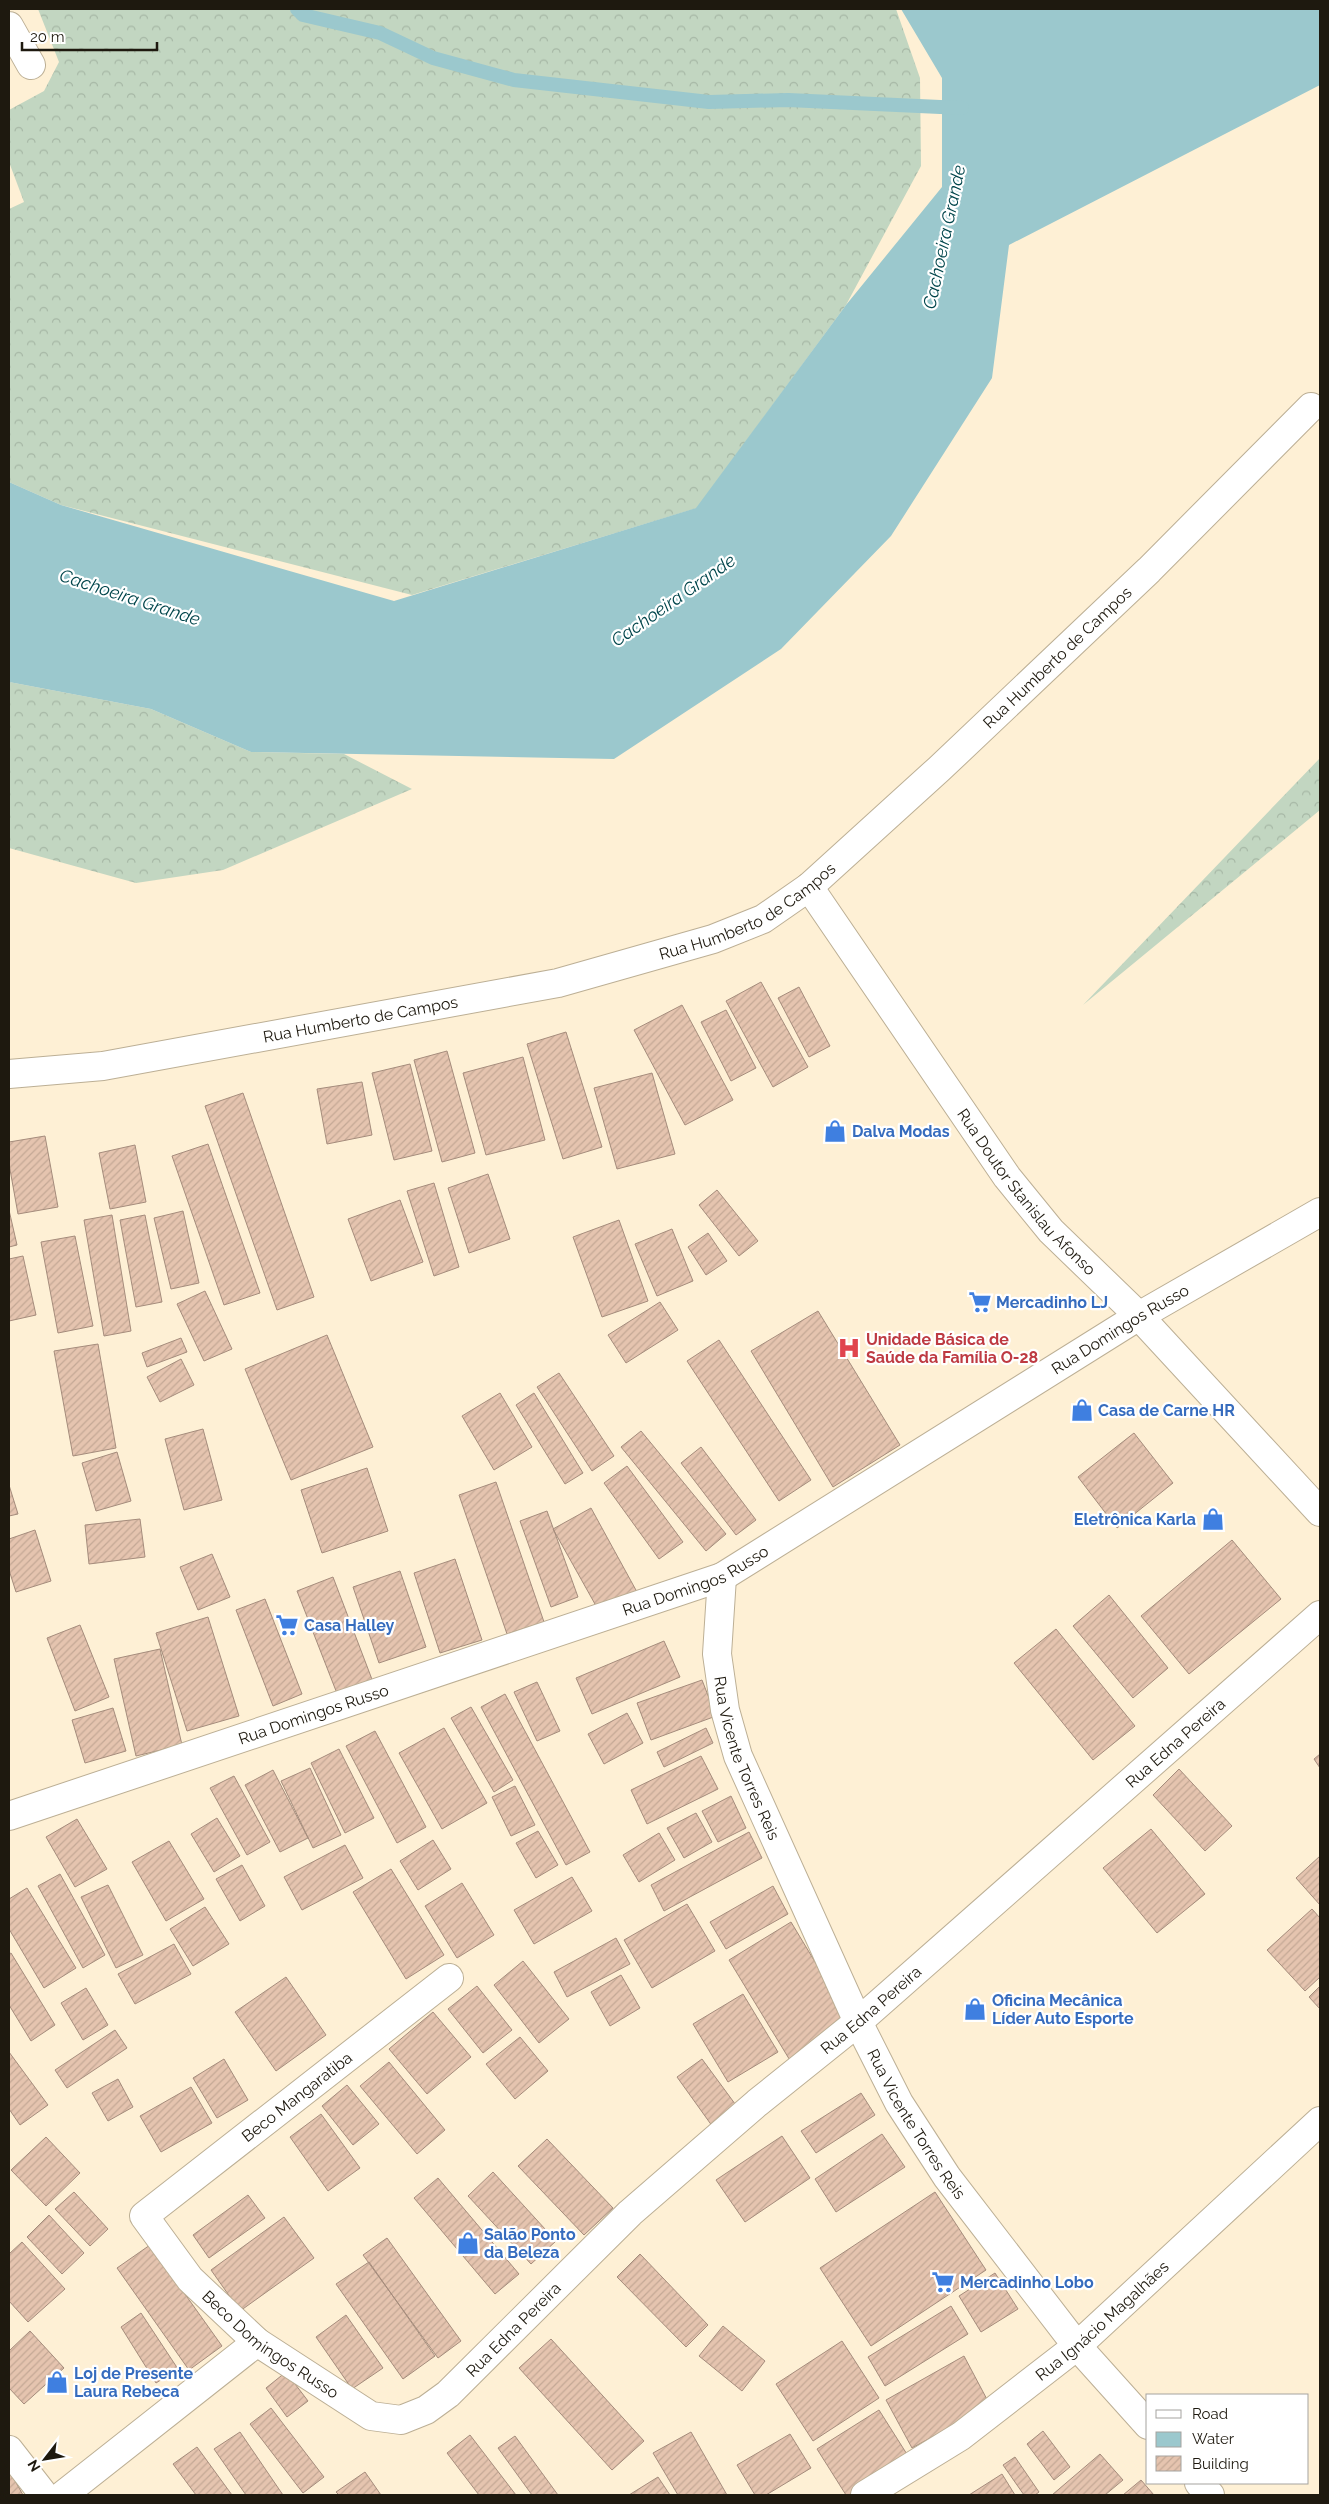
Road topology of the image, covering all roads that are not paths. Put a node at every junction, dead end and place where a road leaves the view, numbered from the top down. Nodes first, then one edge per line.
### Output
1 (9, 26) edge
2 (31, 65) dead end
3 (1311, 408) dead end
4 (810, 887) junction
5 (9, 1074) edge
6 (1320, 1212) edge
7 (1138, 1316) junction
8 (1320, 1512) edge
9 (722, 1577) junction
10 (1320, 1615) edge
11 (9, 1816) edge
12 (449, 1978) dead end
13 (858, 2022) junction
14 (1320, 2121) edge
15 (144, 2216) joint
16 (257, 2342) junction
17 (1078, 2346) junction
18 (426, 2410) joint
19 (1146, 2423) edge
20 (9, 2450) edge
21 (1200, 2484) edge
22 (44, 2495) edge
23 (63, 2495) edge
24 (865, 2495) edge
25 (1210, 2495) edge

1 - 2 street
3 - 4 street, Rua Humberto de Campos
4 - 5 street, Rua Humberto de Campos
4 - 7 street, Rua Doutor Stanislau Afonso
6 - 7 street, Rua Domingos Russo
7 - 8 street, Rua Doutor Stanislau Afonso
7 - 9 street, Rua Domingos Russo
9 - 11 street, Rua Domingos Russo
9 - 13 street, Rua Vicente Torres Reis
10 - 13 street, Rua Edna Pereira
12 - 15 street, Beco Mangaratiba
13 - 17 street, Rua Vicente Torres Reis
13 - 18 street, Rua Edna Pereira
14 - 17 street, Rua Ignácio Magalhães
15 - 16 street, Beco Domingos Russo
16 - 18 street, Beco Domingos Russo
16 - 23 street
17 - 19 street, Rua Vicente Torres Reis
17 - 24 street, Rua Ignácio Magalhães
20 - 22 street
21 - 25 street

